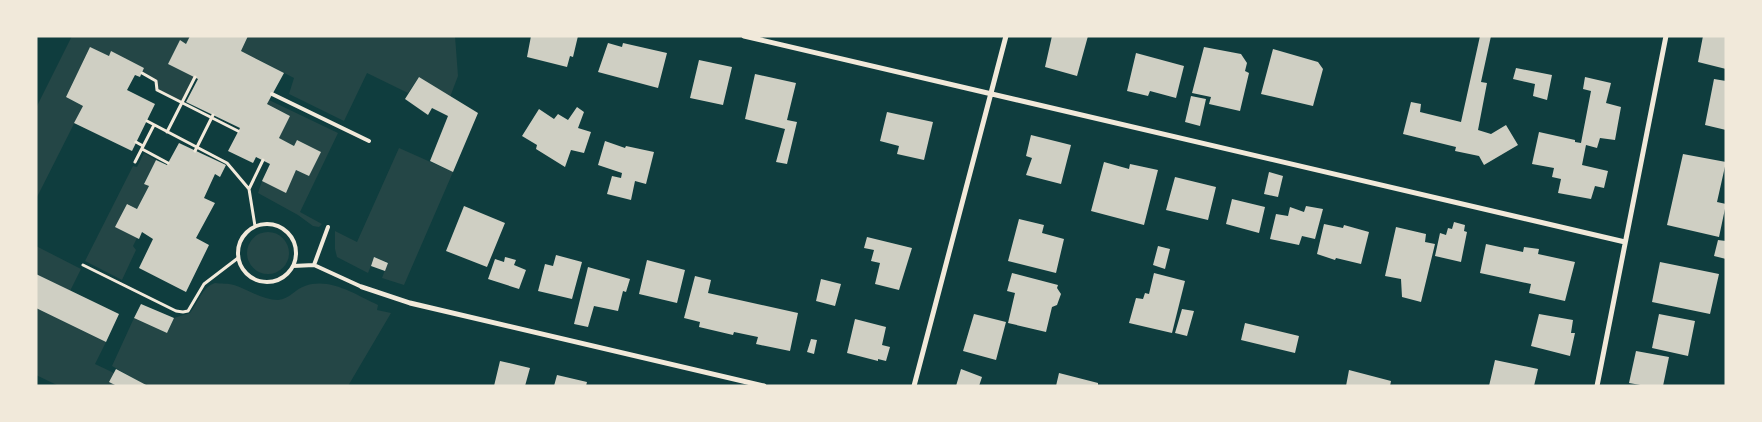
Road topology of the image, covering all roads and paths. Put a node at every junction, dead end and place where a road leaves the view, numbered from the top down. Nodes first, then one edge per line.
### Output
1 (744, 36) edge
2 (1006, 36) edge
3 (1666, 36) edge
4 (142, 73) dead end
5 (195, 77) dead end
6 (272, 94) dead end
7 (992, 94) junction
8 (182, 103) junction
9 (212, 116) junction
10 (147, 121) dead end
11 (154, 124) junction
12 (238, 131) dead end
13 (167, 132) junction
14 (369, 141) dead end
15 (136, 142) dead end
16 (142, 148) junction
17 (196, 149) junction
18 (263, 160) dead end
19 (135, 162) dead end
20 (168, 163) dead end
21 (249, 189) junction
22 (255, 226) junction
23 (328, 226) dead end
24 (1625, 242) junction
25 (238, 258) junction
26 (83, 265) dead end
27 (293, 266) junction
28 (314, 266) junction
29 (362, 287) joint
30 (764, 386) edge
31 (914, 386) edge
32 (1597, 386) edge

1 - 7 street
2 - 7 street
3 - 24 street
4 - 8 path
5 - 8 path
6 - 14 lane
7 - 24 street
7 - 31 street
8 - 9 path
8 - 13 path
9 - 12 path
9 - 17 path
10 - 11 path
11 - 13 path
11 - 16 path
13 - 17 path
15 - 16 path
16 - 19 path
16 - 20 path
17 - 21 path
18 - 21 path
21 - 22 path
22 - 25 lane
22 - 27 lane
23 - 28 lane
24 - 32 street
25 - 26 path
25 - 27 lane
27 - 28 lane
28 - 29 lane
29 - 30 street

